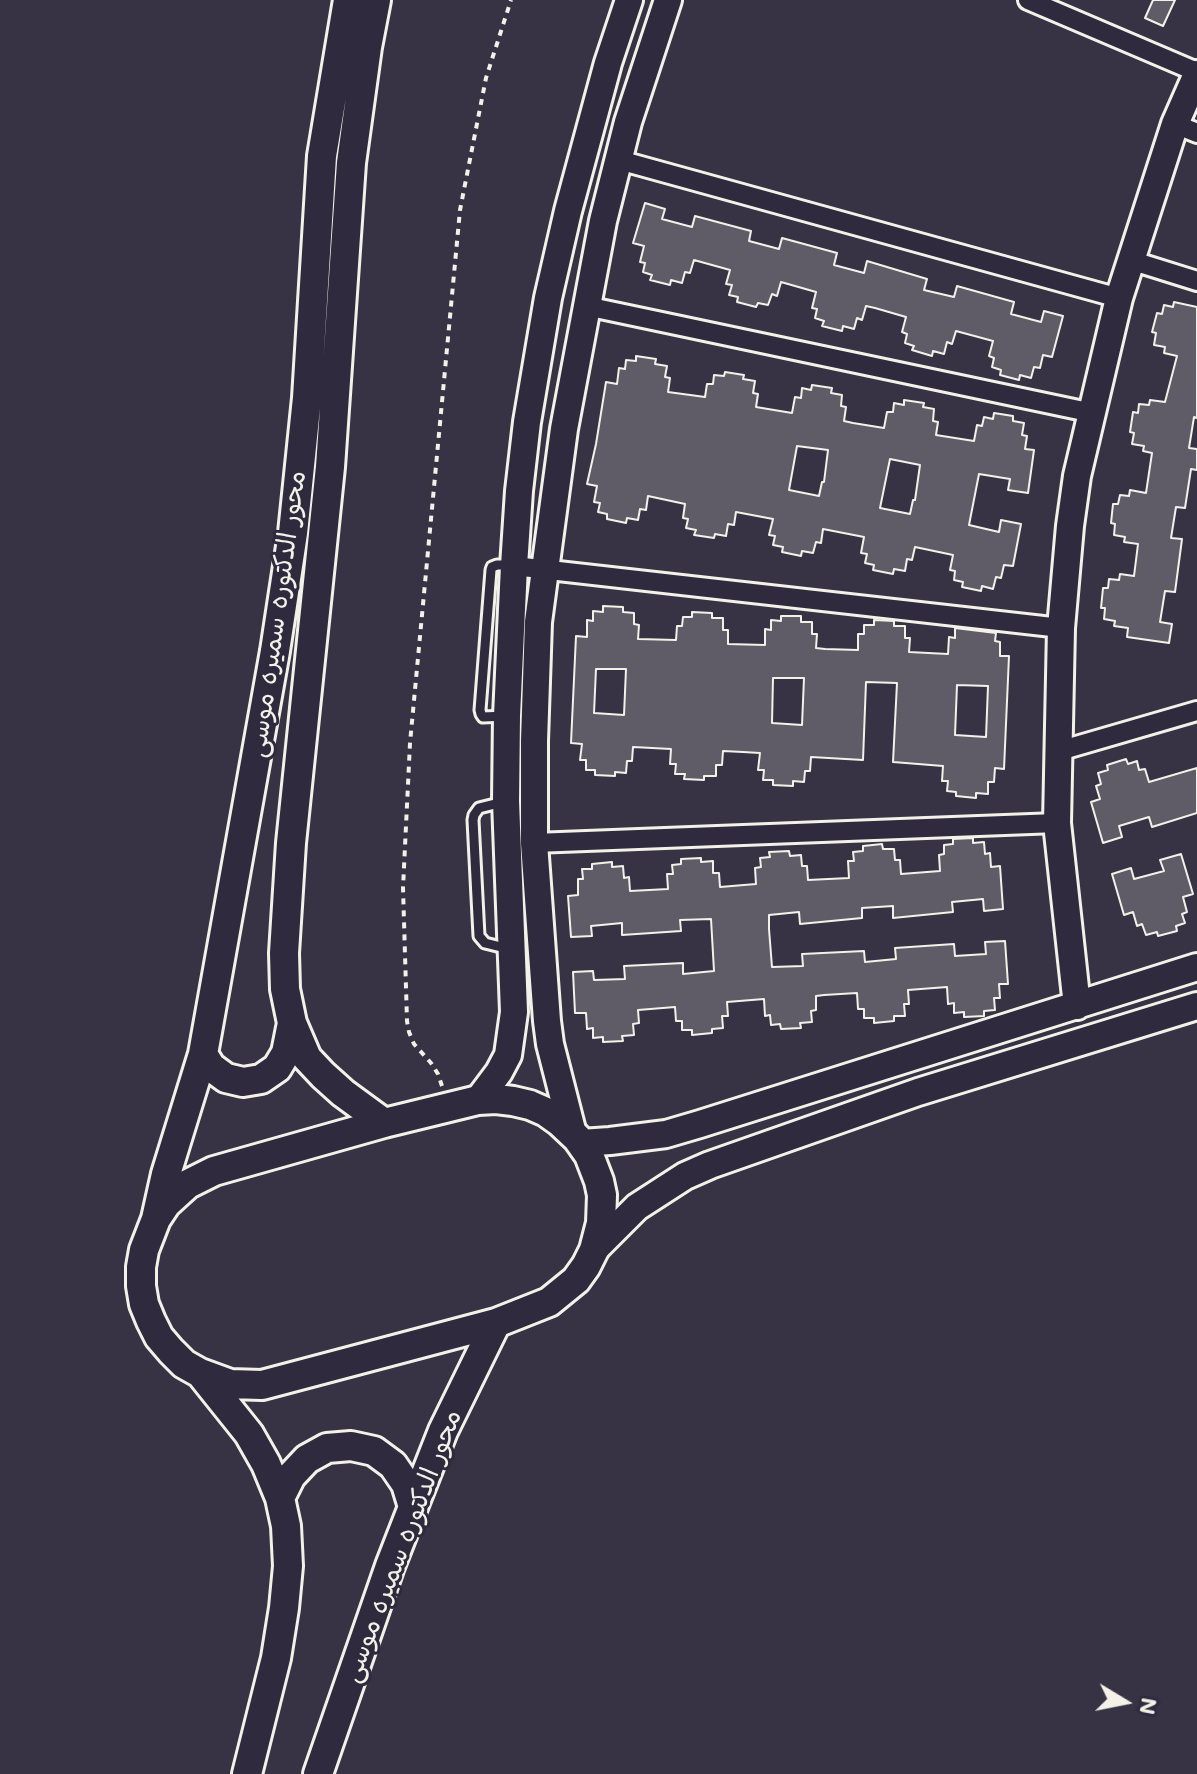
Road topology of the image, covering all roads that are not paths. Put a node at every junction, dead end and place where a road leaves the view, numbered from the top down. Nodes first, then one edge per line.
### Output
1 (348, 0) edge
2 (376, 0) edge
3 (1028, 0) edge
4 (629, 2) edge
5 (665, 8) edge
6 (1197, 73) edge
7 (1186, 128) edge
8 (619, 160) junction
9 (1130, 260) junction
10 (1197, 281) edge
11 (1119, 298) junction
12 (586, 306) junction
13 (1093, 413) junction
14 (514, 566) junction
15 (546, 569) junction
16 (1061, 628) junction
17 (1197, 711) edge
18 (1059, 751) junction
19 (1057, 823) junction
20 (534, 843) junction
21 (1197, 967) edge
22 (1077, 1006) junction
23 (1197, 1006) edge
24 (292, 1023) junction
25 (203, 1054) junction
26 (908, 1059) junction
27 (918, 1092) junction
28 (478, 1100) junction
29 (384, 1123) junction
30 (577, 1138) junction
31 (156, 1219) junction
32 (594, 1250) junction
33 (496, 1323) junction
34 (200, 1373) junction
35 (280, 1498) junction
36 (413, 1507) junction
37 (247, 1774) edge
38 (318, 1774) edge

1 - 25 main road, محور الدكتوره سميره موسى
2 - 24 main road, محور الدكتوره سميره موسى
3 - 6 street
4 - 5 street
4 - 14 street
5 - 8 street
6 - 7 street
7 - 9 street
8 - 11 street
8 - 12 street
9 - 10 street
9 - 11 street
11 - 13 street
12 - 13 street
12 - 15 street
13 - 16 street
14 - 15 street
14 - 28 street
15 - 16 street
15 - 20 street
16 - 18 street
17 - 18 street
18 - 19 street
19 - 20 street
19 - 22 street
20 - 30 street
21 - 22 street
22 - 26 street
23 - 27 street
24 - 25 main road
24 - 29 main road, محور الدكتوره سميره موسى
25 - 31 main road, محور الدكتوره سميره موسى
26 - 27 street
26 - 30 street
27 - 32 street
28 - 29 main road
28 - 30 main road
29 - 31 main road
30 - 32 main road
31 - 34 main road, محور الدكتوره سميره موسى
32 - 33 main road
33 - 34 main road
33 - 36 main road, محور الدكتوره سميره موسى
34 - 35 main road
35 - 36 main road
35 - 37 main road
36 - 38 main road, محور الدكتوره سميره موسى

